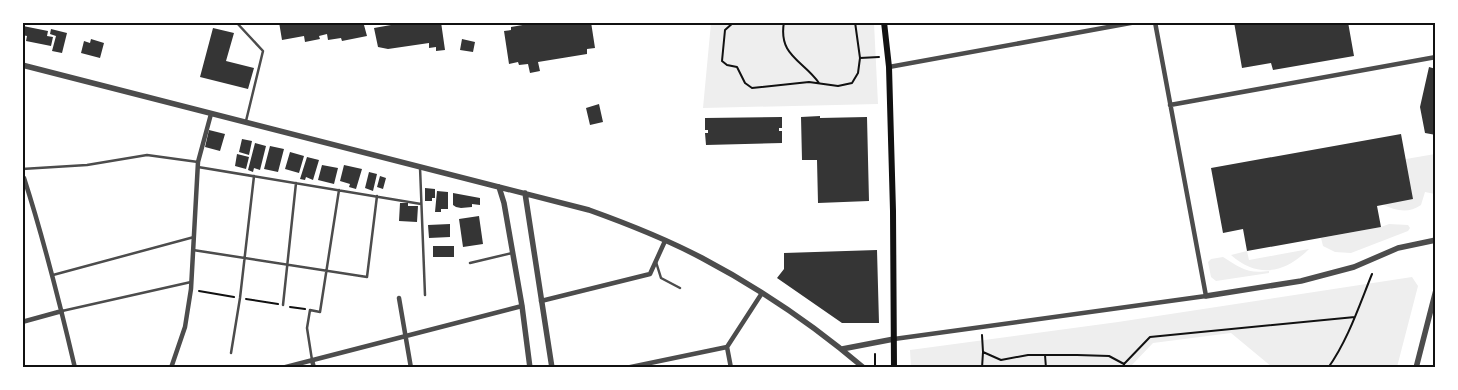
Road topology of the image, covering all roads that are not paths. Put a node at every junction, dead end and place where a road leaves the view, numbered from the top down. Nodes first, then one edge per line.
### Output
1 (236, 22) edge
2 (884, 22) edge
3 (1136, 22) edge
4 (1154, 22) edge
5 (1436, 56) edge
6 (22, 65) edge
7 (889, 67) junction
8 (1170, 105) junction
9 (211, 114) junction
10 (245, 123) junction
11 (197, 164) junction
12 (420, 167) junction
13 (22, 169) edge
14 (254, 176) junction
15 (23, 178) edge
16 (296, 183) junction
17 (500, 187) junction
18 (339, 190) junction
19 (525, 193) junction
20 (377, 196) junction
21 (422, 204) junction
22 (194, 237) junction
23 (1436, 240) edge
24 (665, 241) junction
25 (193, 250) junction
26 (512, 253) junction
27 (244, 257) junction
28 (656, 262) junction
29 (470, 263) dead end
30 (287, 264) junction
31 (327, 271) junction
32 (51, 275) junction
33 (192, 282) junction
34 (680, 288) dead end
35 (1436, 290) edge
36 (762, 293) junction
37 (425, 295) dead end
38 (1206, 296) junction
39 (399, 298) dead end
40 (541, 301) junction
41 (283, 305) road end
42 (522, 306) junction
43 (62, 311) junction
44 (22, 322) edge
45 (406, 336) junction
46 (894, 340) junction
47 (727, 347) junction
48 (842, 349) junction
49 (231, 353) dead end
50 (312, 360) junction
51 (75, 368) edge
52 (171, 368) edge
53 (282, 368) edge
54 (314, 368) edge
55 (411, 368) edge
56 (530, 368) edge
57 (552, 368) edge
58 (626, 368) edge
59 (731, 368) edge
60 (864, 368) edge
61 (894, 368) edge
62 (1416, 368) edge

1 - 10 lane
2 - 7 main road
3 - 7 street
4 - 8 street
5 - 8 street
6 - 9 street
7 - 46 main road
8 - 38 street
9 - 10 street
9 - 11 street
10 - 12 street
11 - 13 lane
11 - 14 lane
11 - 22 street
12 - 17 street
12 - 21 lane
14 - 16 lane
14 - 27 lane
15 - 32 street
16 - 18 lane
16 - 30 lane
17 - 19 street
17 - 26 street
18 - 20 lane
18 - 31 lane
19 - 24 street
19 - 40 street
20 - 21 lane
20 - 31 lane
21 - 37 lane
22 - 25 street
22 - 32 lane
23 - 38 street
24 - 28 street
24 - 36 street
25 - 27 lane
25 - 33 street
26 - 29 lane
26 - 42 street
27 - 30 lane
27 - 49 lane
28 - 34 lane
28 - 40 street
30 - 31 lane
30 - 41 lane
31 - 50 lane
32 - 43 street
33 - 43 lane
33 - 52 street
35 - 62 street
36 - 47 street
36 - 48 street
38 - 46 street
39 - 45 street
40 - 57 street
42 - 45 street
42 - 56 street
43 - 44 street
43 - 51 street
45 - 50 street
45 - 55 street
46 - 48 street
46 - 61 main road
47 - 58 street
47 - 59 street
48 - 60 street
50 - 53 street
50 - 54 street

